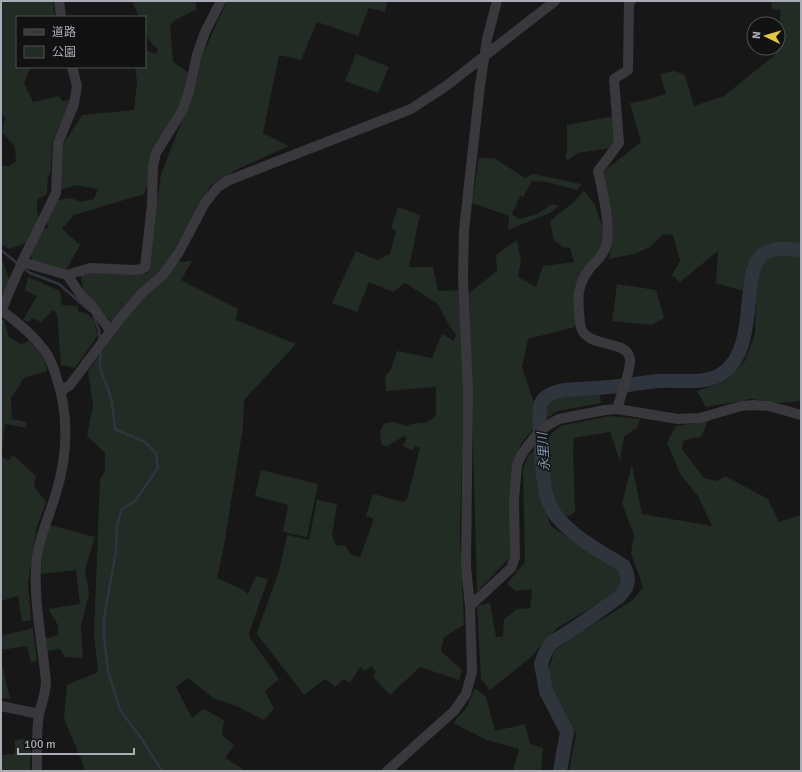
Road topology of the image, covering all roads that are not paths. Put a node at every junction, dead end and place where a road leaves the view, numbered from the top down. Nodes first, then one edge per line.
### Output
1 (59, 1) edge
2 (221, 1) edge
3 (497, 1) edge
4 (555, 1) edge
5 (631, 1) edge
6 (61, 16) edge
7 (484, 58) junction
8 (72, 68) edge
9 (20, 265) junction
10 (67, 275) junction
11 (1, 311) edge
12 (110, 330) junction
13 (61, 391) junction
14 (618, 405) junction
15 (801, 416) edge
16 (470, 606) junction
17 (1, 706) edge
18 (39, 714) junction
19 (37, 771) edge
20 (387, 771) edge

1 - 6 street
2 - 10 street
3 - 7 street
4 - 7 street
5 - 14 street
7 - 12 street
7 - 16 street
8 - 9 street
9 - 10 street
9 - 11 street
10 - 12 street
11 - 13 street
12 - 13 street
13 - 18 street
14 - 15 street
14 - 16 street
16 - 20 street
17 - 18 street
18 - 19 street

